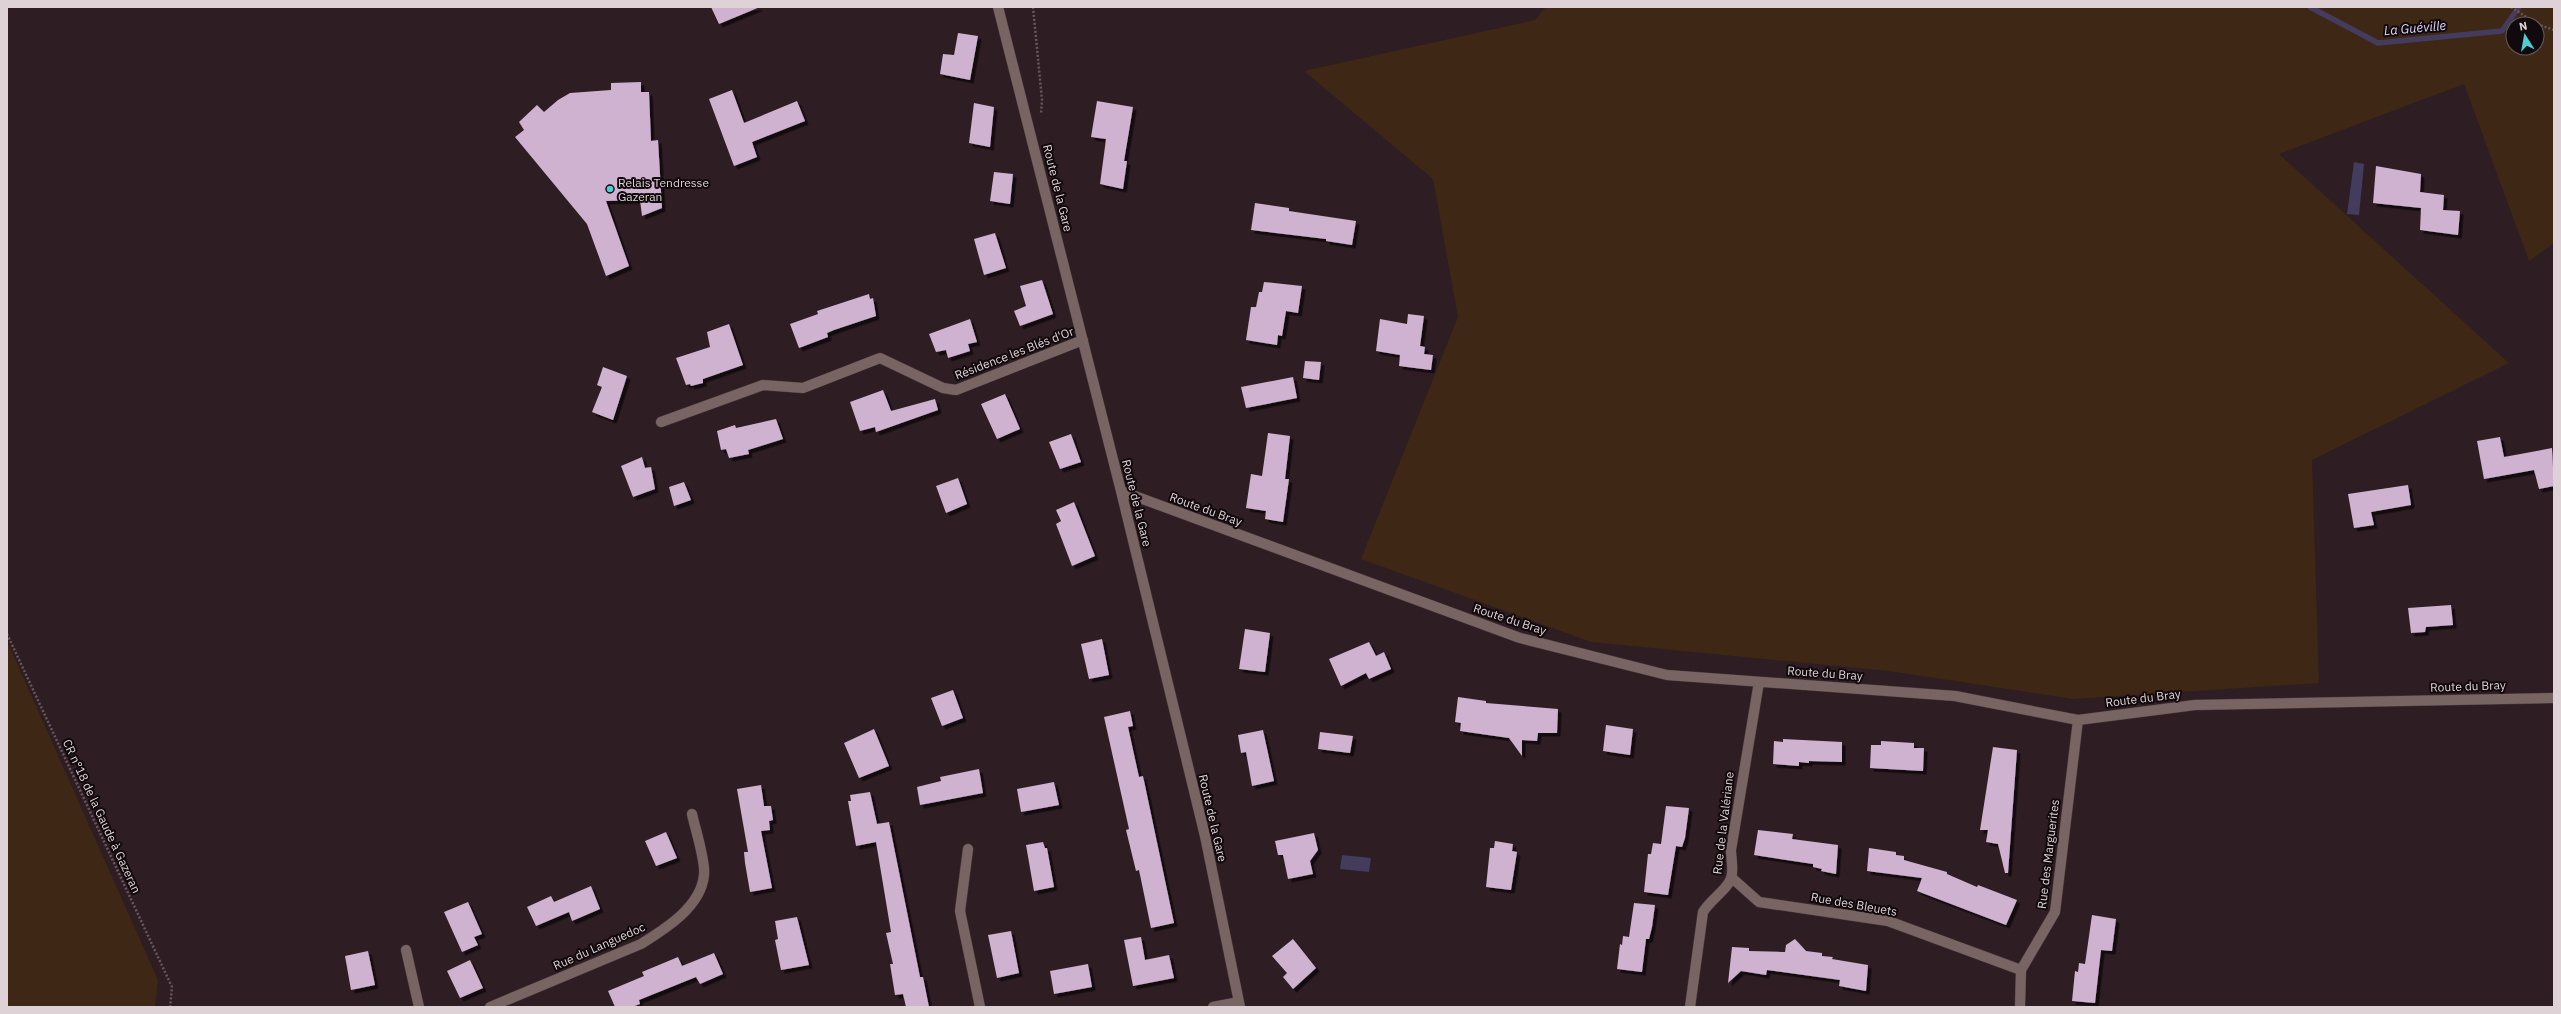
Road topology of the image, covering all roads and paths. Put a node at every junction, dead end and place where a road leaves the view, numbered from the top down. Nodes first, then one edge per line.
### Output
1 (998, 7) edge
2 (1033, 7) edge
3 (2511, 7) edge
4 (2524, 16) edge
5 (1040, 122) dead end
6 (1083, 340) junction
7 (661, 422) dead end
8 (1121, 491) junction
9 (7, 634) edge
10 (1759, 682) junction
11 (2554, 698) edge
12 (2078, 720) junction
13 (692, 814) dead end
14 (968, 849) dead end
15 (1732, 878) junction
16 (406, 950) dead end
17 (2021, 970) junction
18 (1239, 1005) edge
19 (170, 1007) edge
20 (419, 1007) edge
21 (490, 1007) edge
22 (980, 1007) edge
23 (1213, 1007) edge
24 (1690, 1007) edge
25 (2020, 1007) edge

1 - 6 street, Route de la Gare
2 - 5 path
3 - 4 path
6 - 7 street, Résidence les Blés d'Or
6 - 8 street, Route de la Gare
8 - 10 street, Route du Bray
8 - 18 street, Route de la Gare
9 - 19 path, CR n°18 de la Gaude à Gazeran
10 - 12 street, Route du Bray
10 - 15 street, Rue de la Valériane
11 - 12 street, Route du Bray
12 - 17 street, Rue des Marguerites
13 - 21 street, Rue du Languedoc
14 - 22 street
15 - 17 street, Rue des Bleuets
15 - 24 street, Rue de la Valériane
16 - 20 street
17 - 25 street, Rue des Marguerites
18 - 23 street

